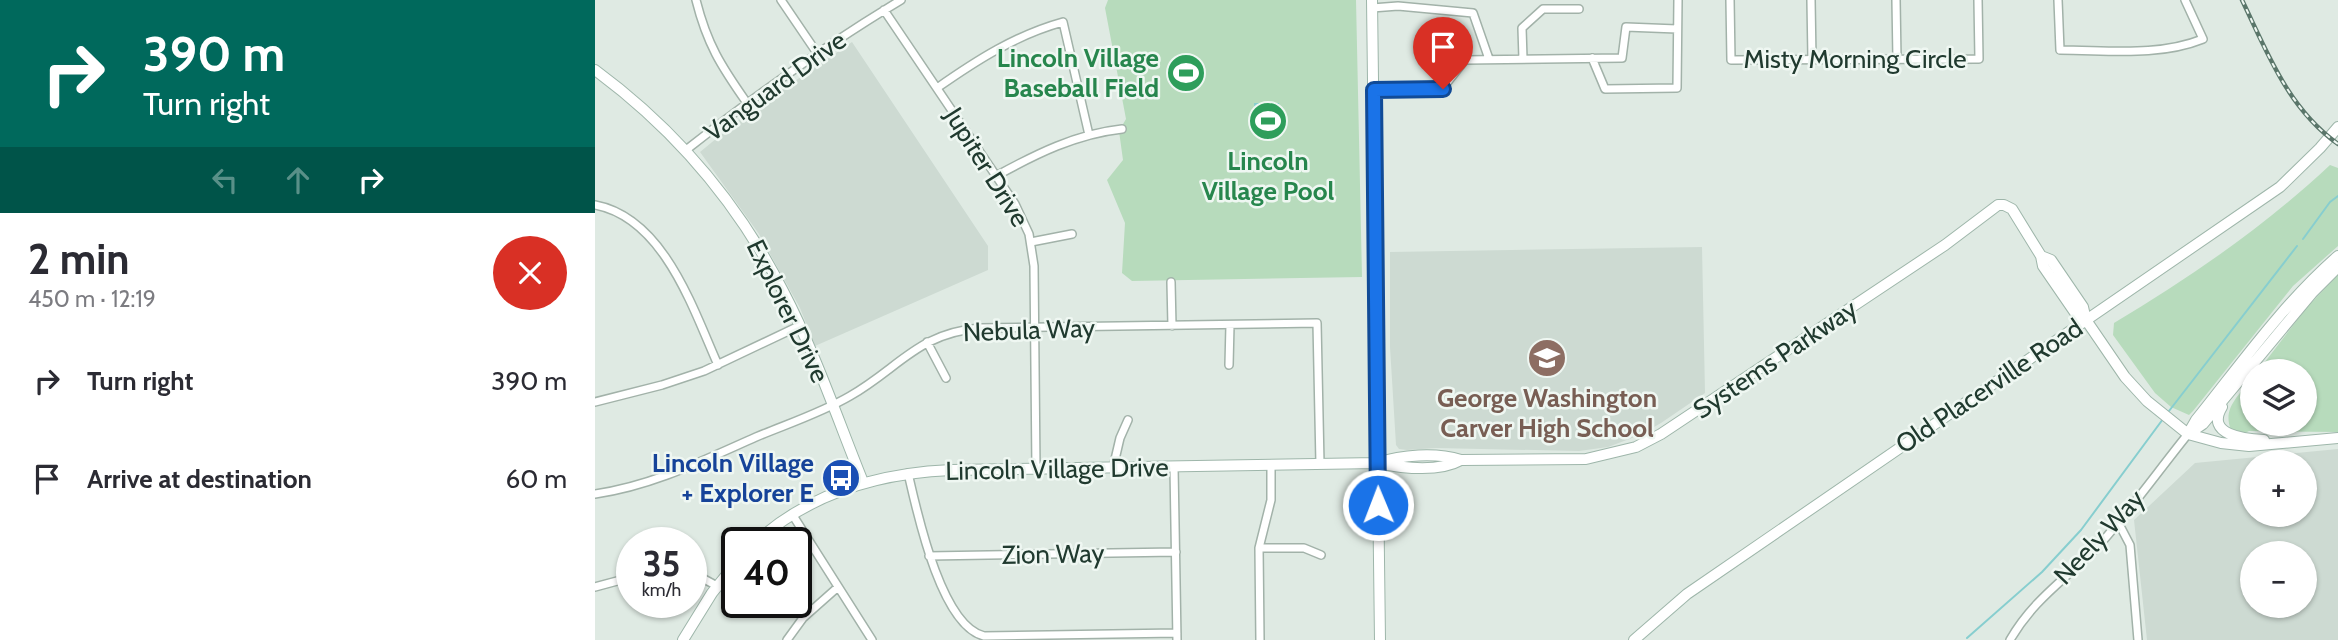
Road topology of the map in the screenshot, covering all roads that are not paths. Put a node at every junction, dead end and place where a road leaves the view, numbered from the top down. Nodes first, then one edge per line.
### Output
1 (696, 0) edge
2 (781, 0) edge
3 (901, 0) edge
4 (1678, 0) edge
5 (1730, 0) edge
6 (1811, 0) edge
7 (1896, 0) edge
8 (1978, 0) edge
9 (2058, 0) edge
10 (2185, 0) edge
11 (1372, 4) edge
12 (1579, 9) dead end
13 (884, 10) junction
14 (1677, 29) junction
15 (817, 54) junction
16 (1592, 58) junction
17 (1489, 59) junction
18 (1523, 59) junction
19 (1812, 59) junction
20 (1897, 59) junction
21 (1465, 60) junction
22 (1423, 61) dead end
23 (595, 71) edge
24 (937, 88) junction
25 (1374, 90) junction
26 (747, 103) junction
27 (2338, 127) edge
28 (1122, 129) dead end
29 (1089, 135) junction
30 (686, 150) junction
31 (996, 176) junction
32 (595, 205) edge
33 (1072, 234) dead end
34 (1031, 242) junction
35 (2338, 256) edge
36 (2338, 267) edge
37 (1171, 282) dead end
38 (2085, 320) junction
39 (1230, 325) junction
40 (799, 326) junction
41 (1172, 326) junction
42 (1035, 327) junction
43 (927, 342) junction
44 (2257, 359) edge
45 (718, 365) junction
46 (1229, 365) dead end
47 (946, 378) dead end
48 (2240, 380) edge
49 (2240, 381) edge
50 (595, 402) edge
51 (832, 405) junction
52 (1128, 420) dead end
53 (2188, 434) junction
54 (2240, 436) edge
55 (2240, 436) edge
56 (2338, 438) edge
57 (2299, 442) junction
58 (1377, 463) junction
59 (1320, 464) junction
60 (1271, 466) junction
61 (1174, 467) junction
62 (1113, 468) junction
63 (1036, 469) junction
64 (908, 473) junction
65 (863, 482) junction
66 (595, 494) edge
67 (792, 514) junction
68 (2118, 522) junction
69 (775, 527) edge
70 (1259, 548) junction
71 (1176, 552) junction
72 (1321, 555) dead end
73 (929, 556) junction
74 (616, 581) edge
75 (707, 581) edge
76 (721, 581) edge
77 (717, 586) junction
78 (595, 587) edge
79 (838, 587) junction
80 (1177, 637) edge
81 (683, 640) edge
82 (787, 640) edge
83 (872, 640) edge
84 (1260, 640) edge
85 (1380, 640) edge
86 (1635, 640) edge
87 (2010, 640) edge
88 (2138, 640) edge

1 - 26 street
2 - 15 street
3 - 13 street, Vanguard Drive
4 - 14 street
5 - 19 street, Misty Morning Circle
6 - 19 street
7 - 20 street
8 - 20 street, Misty Morning Circle
9 - 10 street
11 - 17 street
11 - 25 street
12 - 18 street
13 - 15 street, Vanguard Drive
13 - 24 street, Jupiter Drive
14 - 16 street
14 - 16 street
15 - 26 street, Vanguard Drive
16 - 18 street
17 - 18 street
17 - 21 street
19 - 20 street, Misty Morning Circle
21 - 22 street
21 - 25 street
23 - 30 street, Explorer Drive
24 - 29 street
24 - 31 street, Jupiter Drive
25 - 58 street
26 - 30 street, Vanguard Drive
27 - 38 street, Old Placerville Road
28 - 29 street
29 - 31 street
30 - 40 street, Explorer Drive
31 - 34 street, Jupiter Drive
32 - 45 street
33 - 34 street
34 - 42 street, Jupiter Drive
35 - 53 street
36 - 44 street
37 - 41 street
38 - 53 street, Systems Parkway
38 - 58 street, Systems Parkway
38 - 86 street, Old Placerville Road
39 - 41 street, Nebula Way
39 - 46 street
39 - 59 street, Nebula Way
40 - 45 street
40 - 51 street, Explorer Drive
41 - 42 street, Nebula Way
42 - 43 street, Nebula Way
42 - 63 street, Jupiter Drive
43 - 47 street
43 - 51 street, Nebula Way
45 - 50 street
48 - 53 street
49 - 55 street
51 - 65 street, Explorer Drive
51 - 66 street, Nebula Way
52 - 62 street
53 - 57 street
53 - 68 street, Neely Way
54 - 57 street
56 - 57 street
58 - 59 street, Lincoln Village Drive
58 - 85 street
59 - 60 street, Lincoln Village Drive
60 - 61 street, Lincoln Village Drive
60 - 70 street
61 - 62 street, Lincoln Village Drive
61 - 71 street
62 - 63 street, Lincoln Village Drive
63 - 64 street, Lincoln Village Drive
64 - 65 street, Lincoln Village Drive
64 - 73 street
65 - 67 street, Lincoln Village Drive
67 - 69 street, Lincoln Village Drive
67 - 79 street
68 - 87 street, Neely Way
68 - 88 street
70 - 72 street
70 - 84 street
71 - 73 street, Zion Way
71 - 80 street
73 - 80 street
74 - 78 street
75 - 77 street
76 - 77 street
77 - 81 street
79 - 82 street
79 - 83 street

